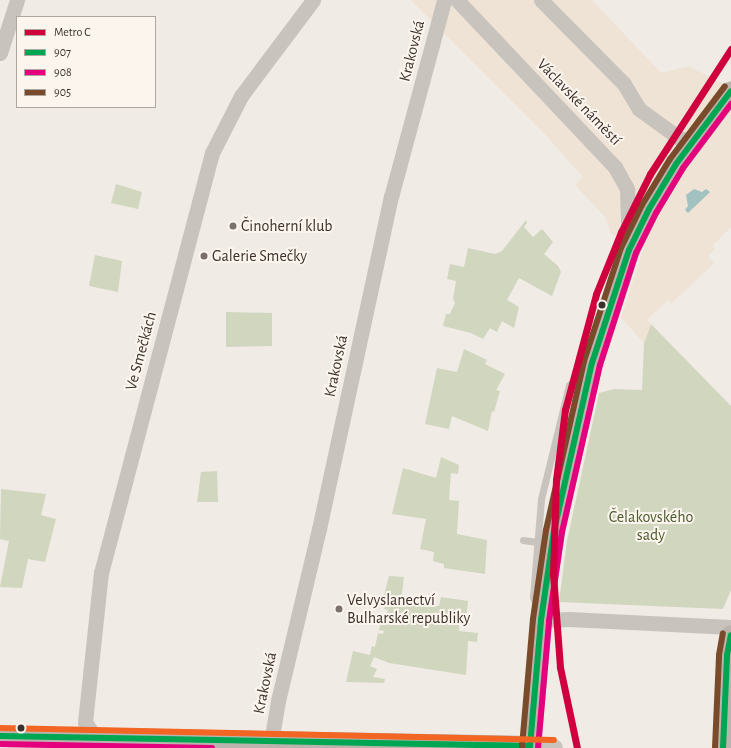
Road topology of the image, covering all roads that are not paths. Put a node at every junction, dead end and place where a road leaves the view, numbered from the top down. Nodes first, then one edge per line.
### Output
1 (17, 0) edge
2 (313, 0) edge
3 (444, 0) edge
4 (457, 0) edge
5 (541, 0) edge
6 (0, 53) edge
7 (731, 91) edge
8 (692, 142) junction
9 (630, 250) junction
10 (592, 363) junction
11 (523, 540) dead end
12 (537, 542) junction
13 (541, 620) junction
14 (731, 627) edge
15 (731, 635) edge
16 (0, 736) edge
17 (271, 742) junction
18 (99, 743) edge
19 (530, 747) edge
20 (554, 748) edge
21 (723, 748) edge

1 - 6 street
2 - 18 street, Ve Smečkách
3 - 17 street, Krakovská
4 - 9 street, Václavské náměstí
5 - 8 street
7 - 8 main road
8 - 9 main road
9 - 10 main road
10 - 12 lane
10 - 13 main road
11 - 12 lane
12 - 13 lane
13 - 14 street
13 - 19 main road
15 - 21 main road
16 - 18 main road
17 - 18 main road
17 - 19 main road
19 - 20 street

